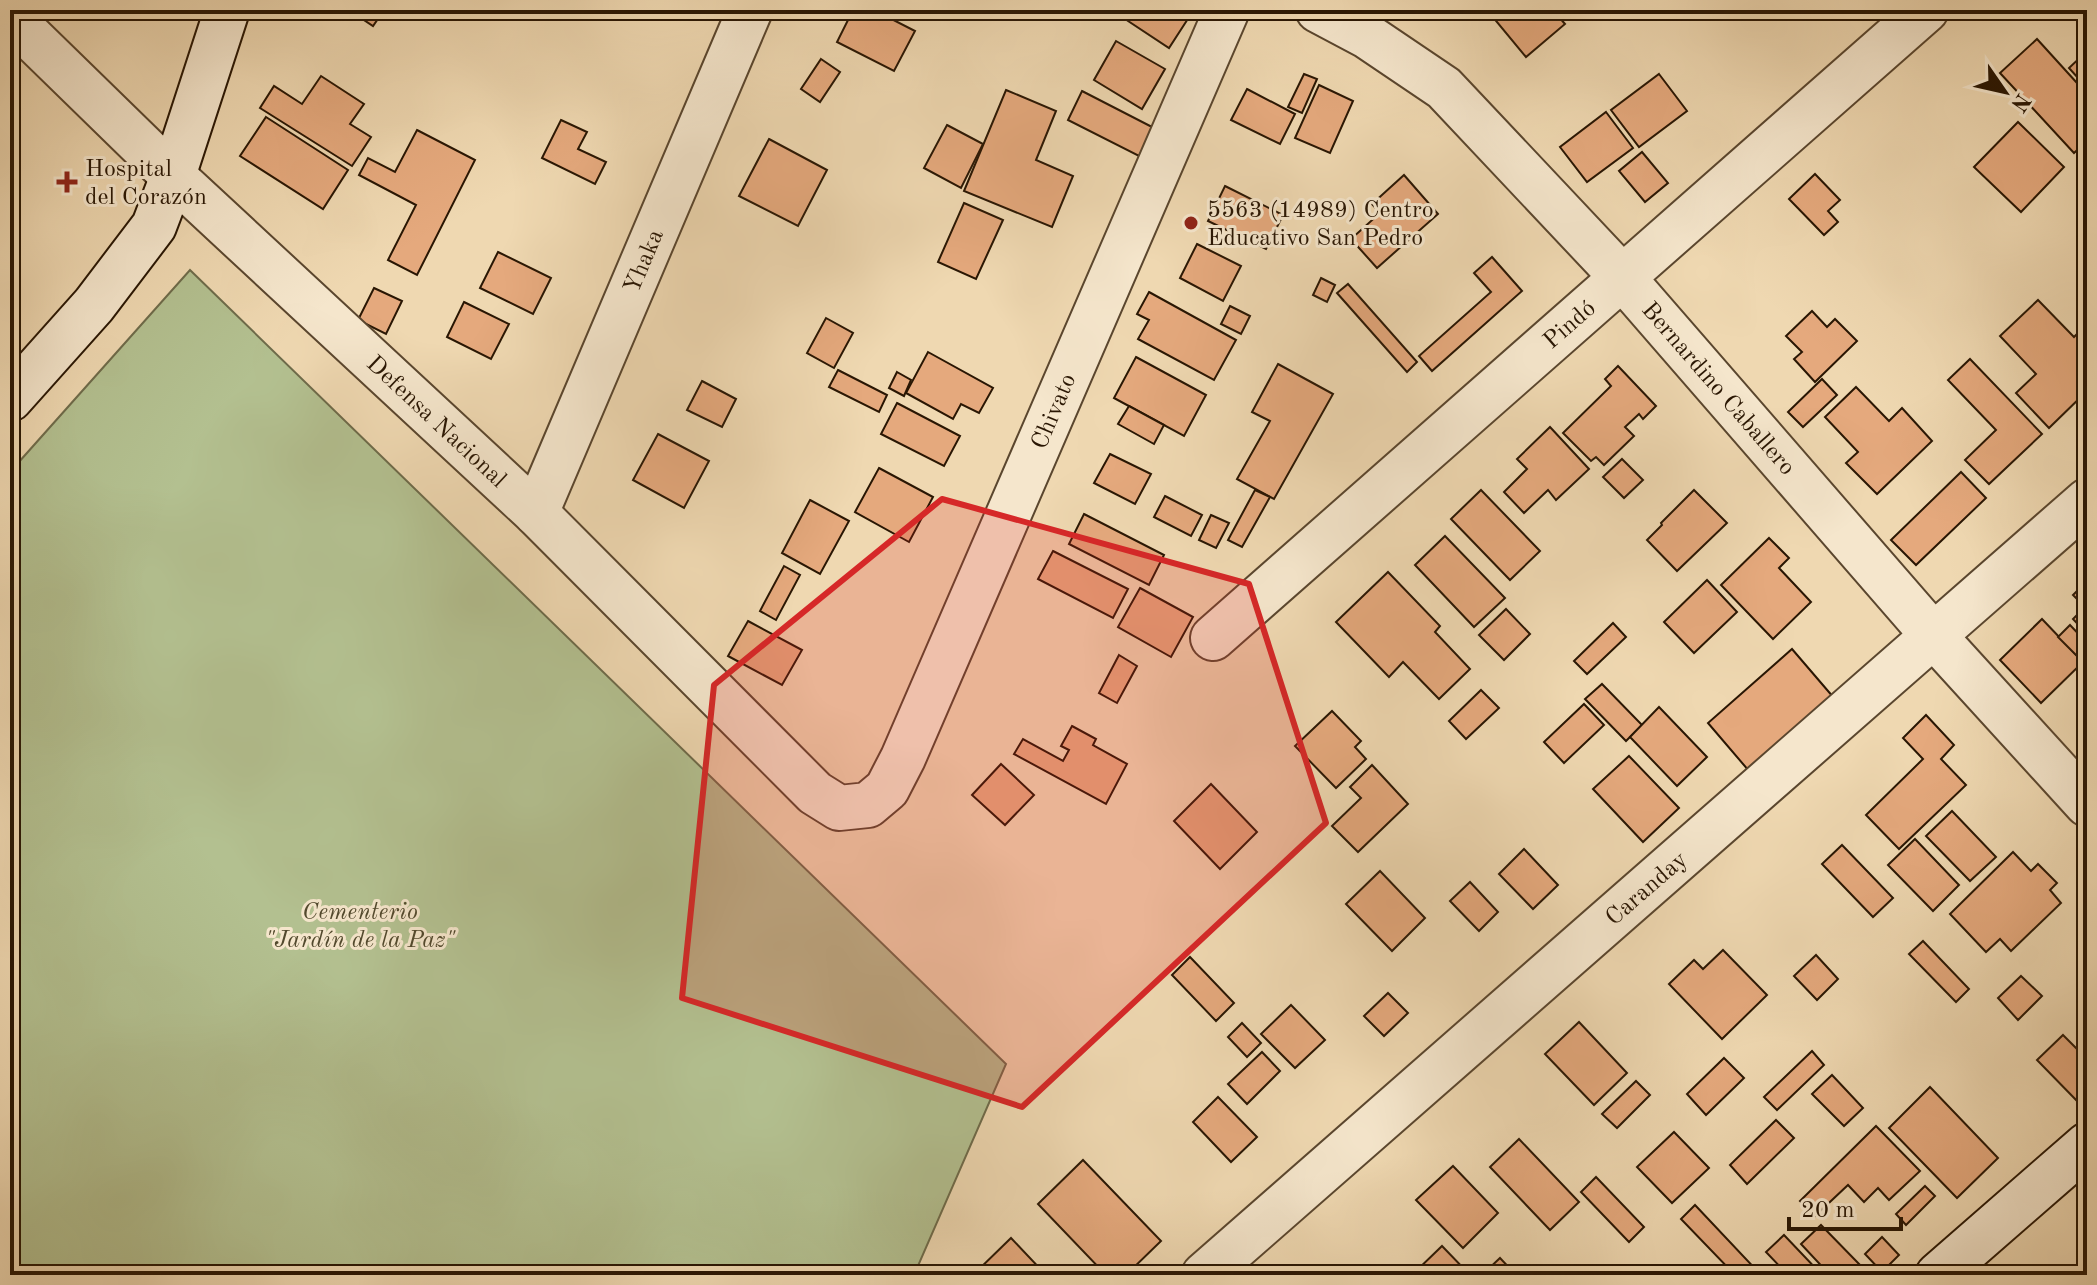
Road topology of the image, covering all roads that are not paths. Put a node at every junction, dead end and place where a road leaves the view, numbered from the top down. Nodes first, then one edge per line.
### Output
1 (227, 10) edge
2 (750, 10) edge
3 (1227, 10) edge
4 (1318, 10) edge
5 (1926, 10) edge
6 (10, 17) edge
7 (173, 176) junction
8 (1622, 277) junction
9 (10, 399) edge
10 (2087, 501) edge
11 (536, 513) junction
12 (1933, 635) junction
13 (1213, 638) dead end
14 (2087, 804) edge
15 (868, 805) joint
16 (2087, 1145) edge
17 (1204, 1275) edge
18 (1938, 1275) edge

1 - 7 street
2 - 11 street, Yhaka
3 - 15 street, Chivato
4 - 8 street, Bernardino Caballero
5 - 8 street, Pindó
6 - 7 street, Defensa Nacional
7 - 9 street
7 - 11 street, Defensa Nacional
8 - 12 street, Bernardino Caballero
8 - 13 street, Pindó
10 - 12 street, Caranday
11 - 15 street, Defensa Nacional
12 - 14 street, Bernardino Caballero
12 - 17 street, Caranday
16 - 18 street

